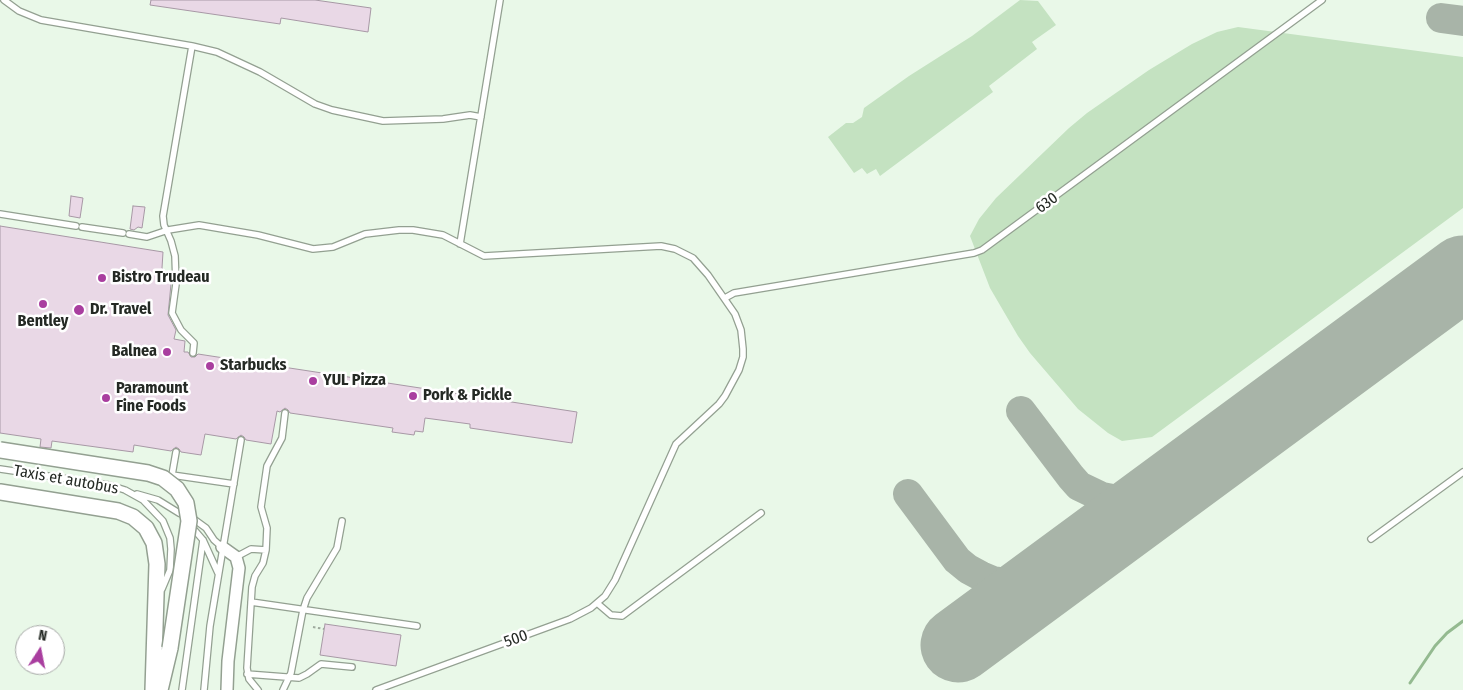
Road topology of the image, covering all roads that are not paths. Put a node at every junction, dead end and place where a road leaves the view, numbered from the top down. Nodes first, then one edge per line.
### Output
1 (4, 0) edge
2 (500, 0) edge
3 (1322, 0) edge
4 (192, 46) junction
5 (481, 117) junction
6 (0, 214) edge
7 (166, 230) junction
8 (460, 244) junction
9 (724, 298) junction
10 (194, 353) dead end
11 (285, 412) dead end
12 (241, 440) dead end
13 (0, 450) edge
14 (176, 452) dead end
15 (0, 469) edge
16 (1463, 472) edge
17 (234, 484) junction
18 (0, 492) edge
19 (132, 493) junction
20 (761, 513) dead end
21 (179, 514) junction
22 (342, 521) dead end
23 (1371, 539) dead end
24 (203, 540) junction
25 (222, 547) junction
26 (266, 550) junction
27 (236, 557) junction
28 (218, 573) junction
29 (157, 600) junction
30 (251, 602) junction
31 (597, 603) junction
32 (303, 610) junction
33 (417, 626) dead end
34 (352, 667) dead end
35 (247, 674) junction
36 (290, 678) junction
37 (153, 690) edge
38 (160, 690) edge
39 (182, 690) edge
40 (204, 690) edge
41 (227, 690) edge
42 (258, 690) edge
43 (284, 690) edge
44 (376, 690) edge

1 - 4 lane
2 - 5 lane
3 - 9 lane, 630
4 - 5 lane
4 - 7 lane
5 - 8 lane
6 - 7 lane, 500
7 - 8 lane, 500
7 - 10 lane
8 - 9 lane, 500
9 - 31 lane, 500
11 - 26 lane
12 - 17 lane
13 - 38 street, bridge
14 - 17 lane
15 - 19 lane, Taxis et autobus
16 - 23 lane
17 - 25 lane
18 - 29 street
19 - 21 lane, Taxis et autobus
19 - 29 lane, Taxis et autobus
20 - 31 lane
21 - 24 lane
21 - 25 lane
22 - 32 lane
24 - 28 lane
24 - 39 lane
25 - 27 street
25 - 28 lane
26 - 27 lane
26 - 30 lane
27 - 41 street
28 - 40 lane
29 - 37 street
30 - 32 lane
30 - 35 lane
31 - 44 lane, 500
32 - 33 lane
32 - 36 lane
34 - 36 lane
35 - 36 lane
35 - 42 lane
36 - 43 lane

